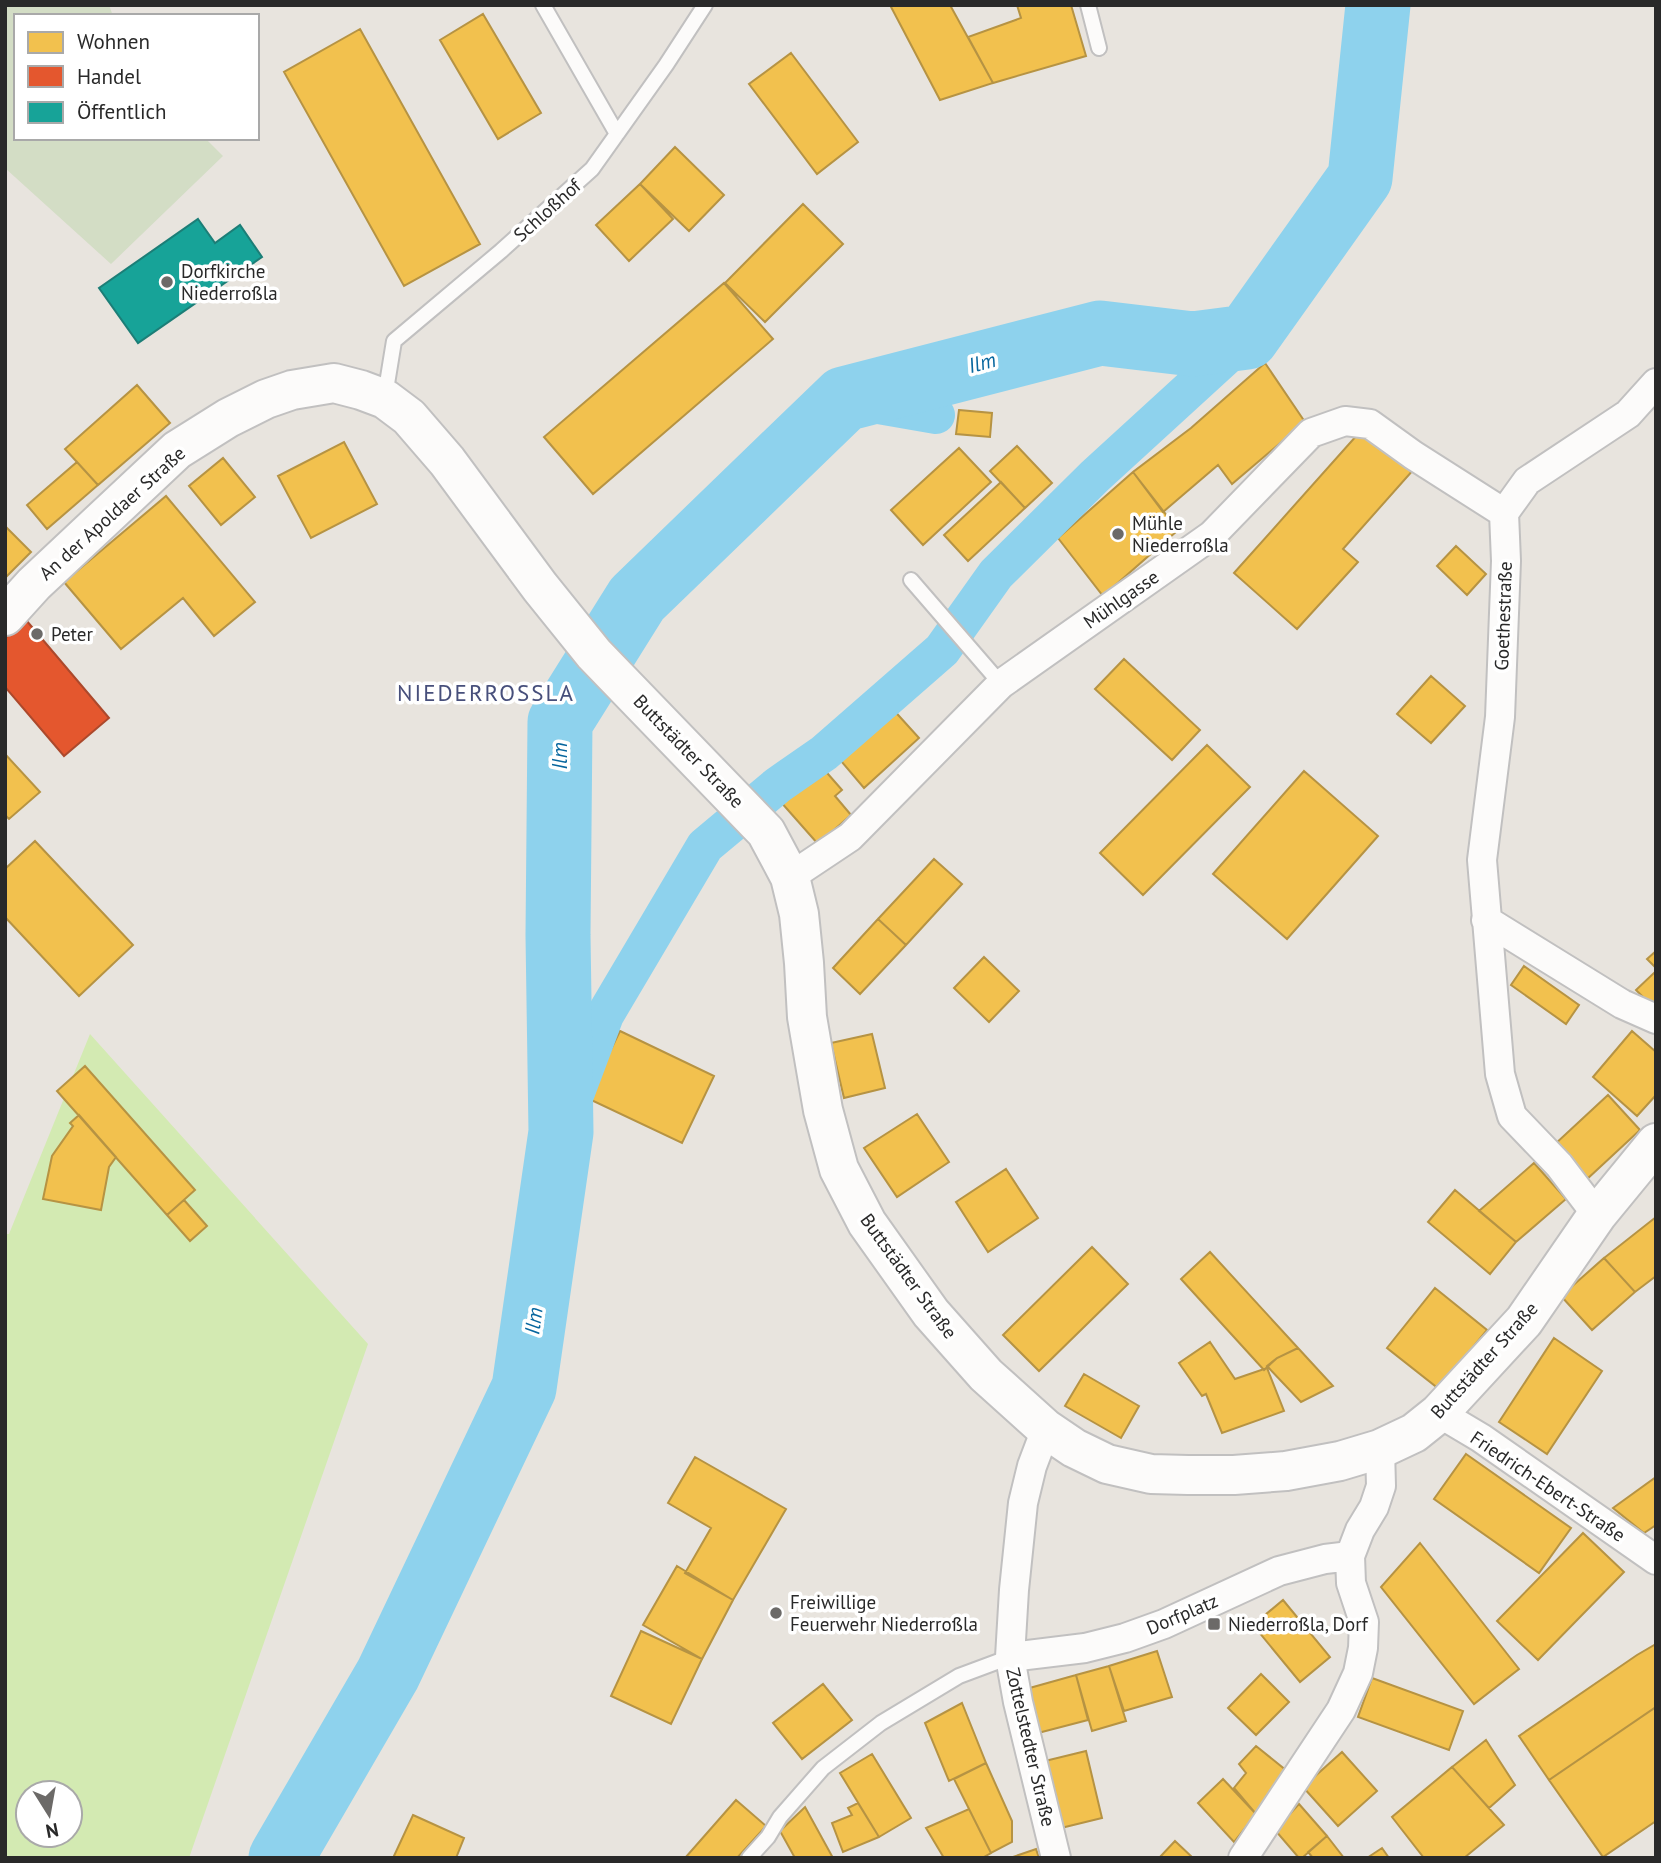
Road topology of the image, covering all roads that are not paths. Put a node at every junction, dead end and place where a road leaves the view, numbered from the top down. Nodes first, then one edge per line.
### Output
1 (543, 5) edge
2 (705, 5) edge
3 (1088, 5) edge
4 (1099, 48) dead end
5 (617, 134) junction
6 (1656, 383) edge
7 (385, 399) junction
8 (1504, 513) junction
9 (911, 580) dead end
10 (5, 616) edge
11 (1001, 684) junction
12 (790, 877) junction
13 (1486, 920) junction
14 (1656, 1019) edge
15 (1656, 1143) edge
16 (1597, 1215) junction
17 (1438, 1413) junction
18 (1046, 1429) junction
19 (1380, 1449) junction
20 (1350, 1556) junction
21 (1656, 1560) edge
22 (1010, 1657) junction
23 (749, 1858) edge
24 (1056, 1858) edge
25 (1243, 1858) edge

1 - 5 lane
2 - 5 lane, Schloßhof
3 - 4 lane
5 - 7 lane, Schloßhof
6 - 8 street
7 - 10 main road, An der Apoldaer Straße
7 - 12 main road, Buttstädter Straße
8 - 11 street, Mühlgasse
8 - 13 street, Goethestraße
9 - 11 lane
11 - 12 street, Mühlgasse
12 - 18 main road, Buttstädter Straße
13 - 14 street
13 - 16 street, Goethestraße
15 - 16 main road, Buttstädter Straße
16 - 17 main road, Buttstädter Straße
17 - 19 main road, Buttstädter Straße
17 - 21 street, Friedrich-Ebert-Straße
18 - 19 main road, Buttstädter Straße
18 - 22 street, Zottelstedter Straße
19 - 20 street
20 - 22 street, Dorfplatz
20 - 25 street
22 - 23 lane
22 - 24 street, Zottelstedter Straße

